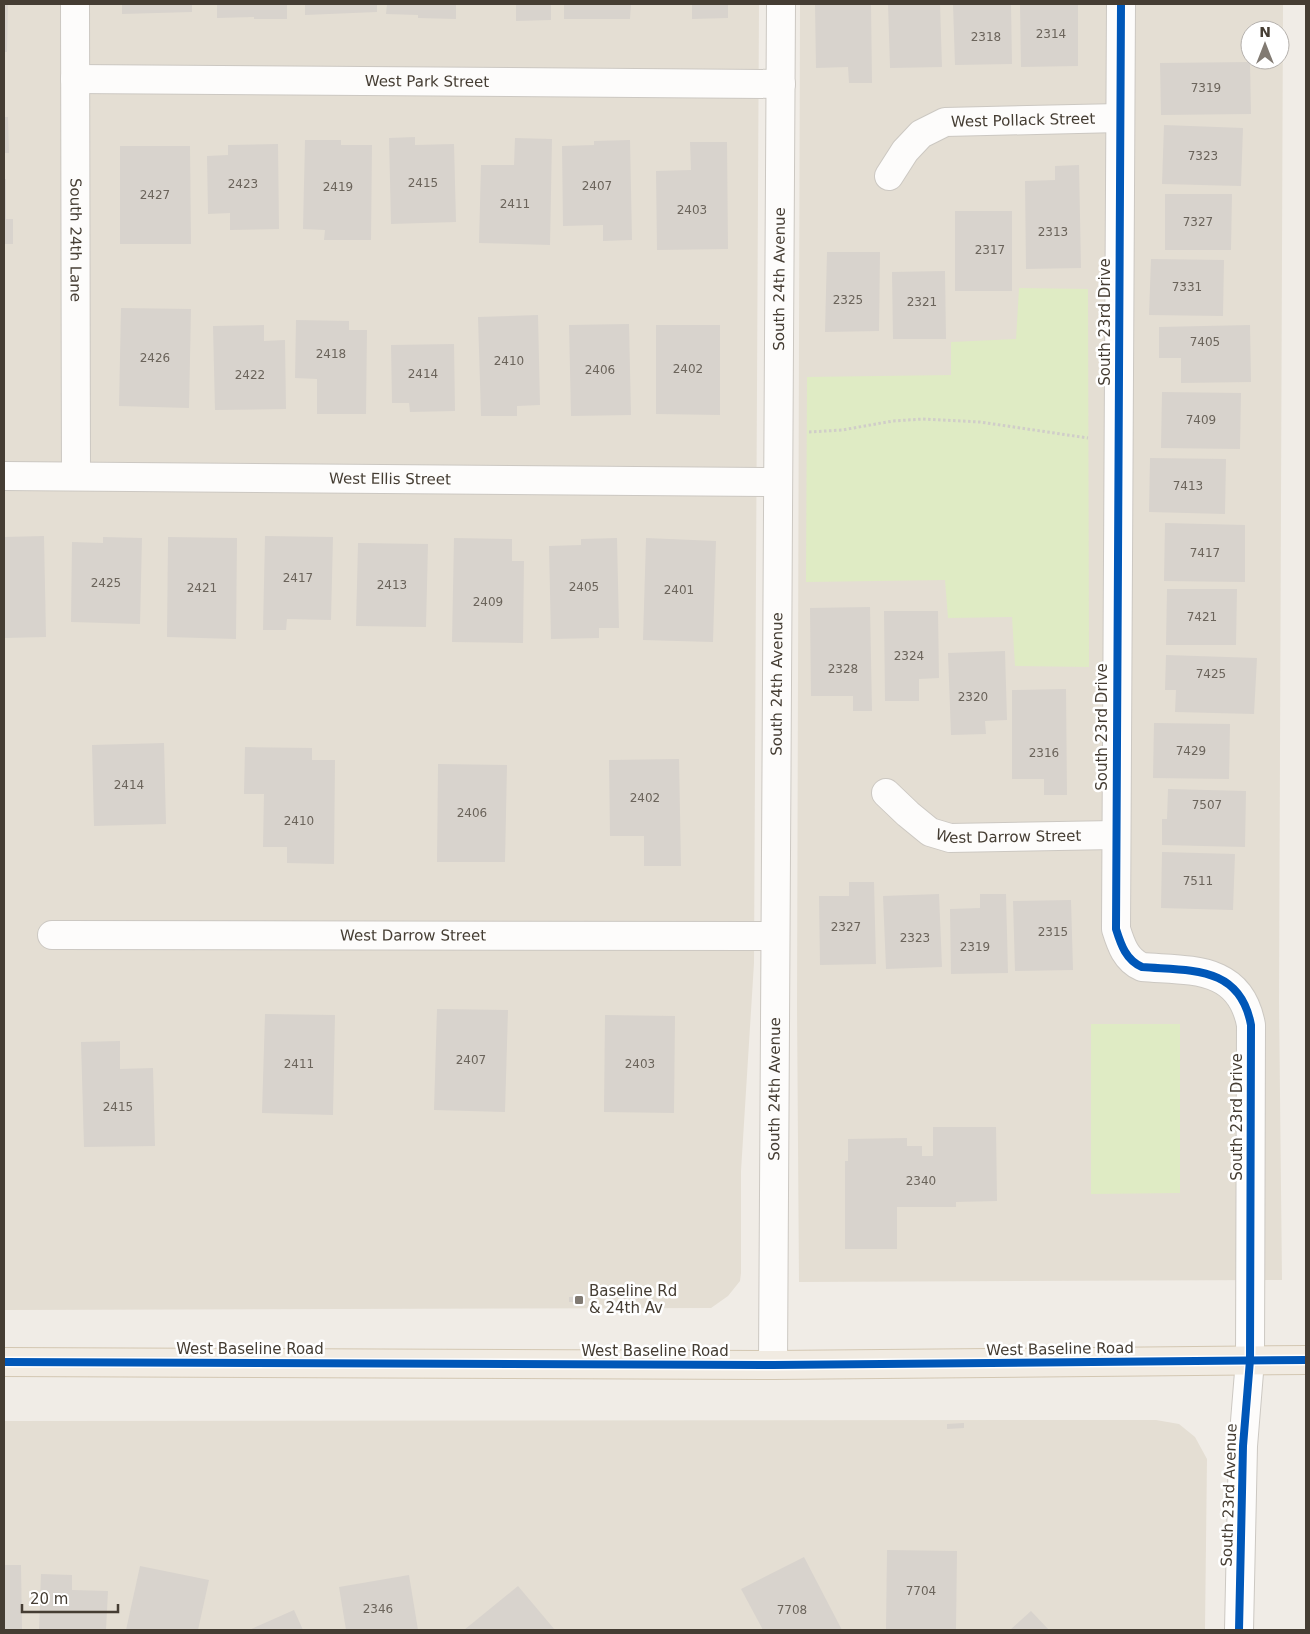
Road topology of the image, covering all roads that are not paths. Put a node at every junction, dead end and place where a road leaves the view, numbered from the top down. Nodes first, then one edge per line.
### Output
1 (74, 4) edge
2 (781, 4) edge
3 (1121, 4) edge
4 (75, 79) junction
5 (781, 84) junction
6 (1120, 118) junction
7 (889, 176) dead end
8 (4, 476) edge
9 (76, 476) junction
10 (778, 482) junction
11 (886, 793) dead end
12 (1115, 835) junction
13 (52, 935) dead end
14 (774, 936) junction
15 (1250, 1360) junction
16 (1306, 1360) edge
17 (4, 1362) edge
18 (773, 1365) junction
19 (1239, 1630) edge

1 - 4 street, South 24th Lane
2 - 5 street, South 24th Avenue
3 - 6 street, South 23rd Drive
4 - 5 street, West Park Street
4 - 9 street, South 24th Lane
5 - 10 street, South 24th Avenue
6 - 7 street, West Pollack Street
6 - 12 street, South 23rd Drive
8 - 9 street, West Ellis Street
9 - 10 street, West Ellis Street
10 - 14 street, South 24th Avenue
11 - 12 street, West Darrow Street
12 - 15 street, South 23rd Drive
13 - 14 street, West Darrow Street
14 - 18 street, South 24th Avenue
15 - 16 main road, West Baseline Road
15 - 18 main road, West Baseline Road
15 - 19 street, South 23rd Avenue
17 - 18 main road, West Baseline Road

